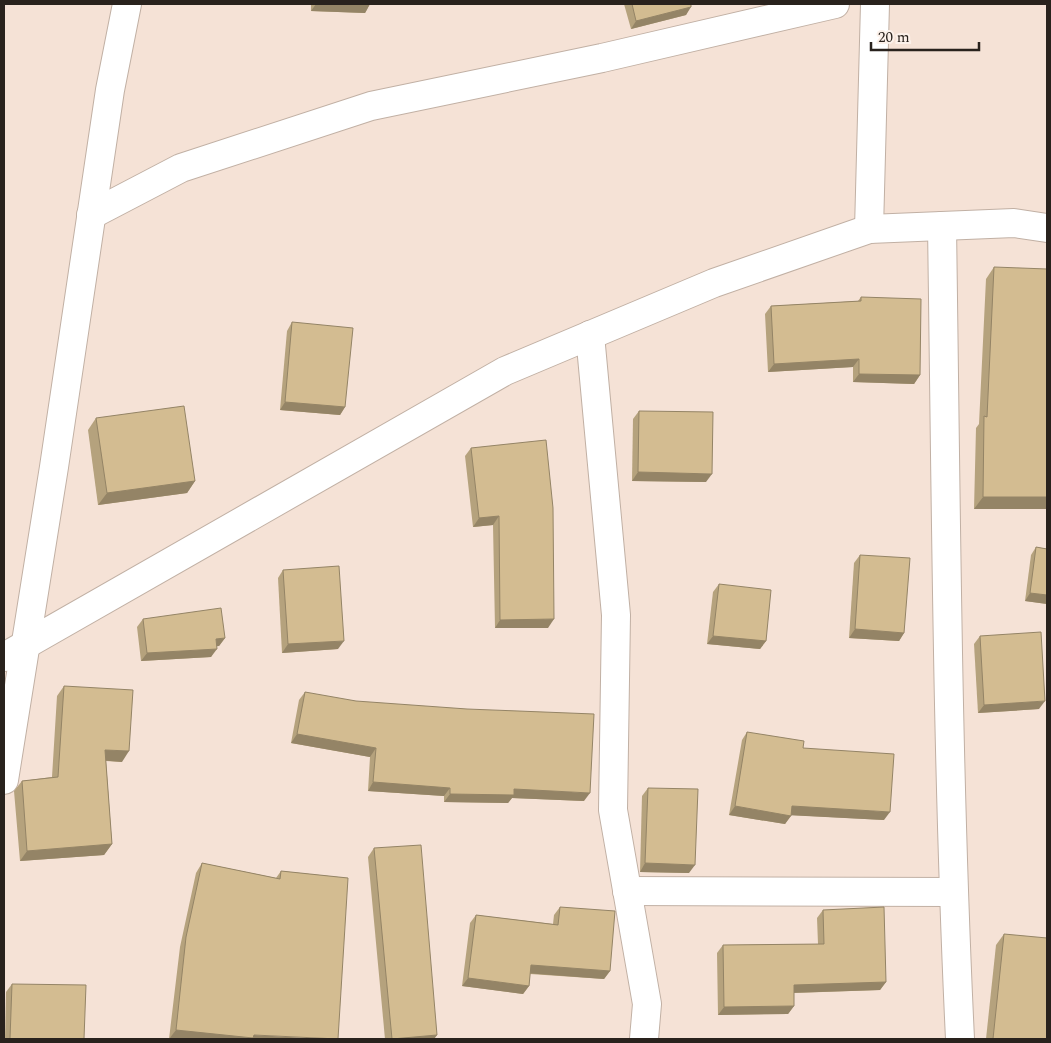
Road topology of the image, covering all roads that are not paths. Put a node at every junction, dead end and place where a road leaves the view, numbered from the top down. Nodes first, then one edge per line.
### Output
1 (127, 4) edge
2 (835, 4) edge
3 (875, 4) edge
4 (92, 215) junction
5 (942, 226) junction
6 (1047, 228) edge
7 (869, 229) junction
8 (590, 335) junction
9 (14, 652) edge
10 (4, 780) edge
11 (627, 891) junction
12 (953, 892) junction
13 (644, 1039) edge
14 (960, 1039) edge

1 - 4 street
2 - 4 street
3 - 7 street
4 - 9 street
5 - 6 street
5 - 7 street
5 - 12 street
7 - 8 street
8 - 9 street
8 - 11 street
9 - 10 street
11 - 12 street
11 - 13 street
12 - 14 street

